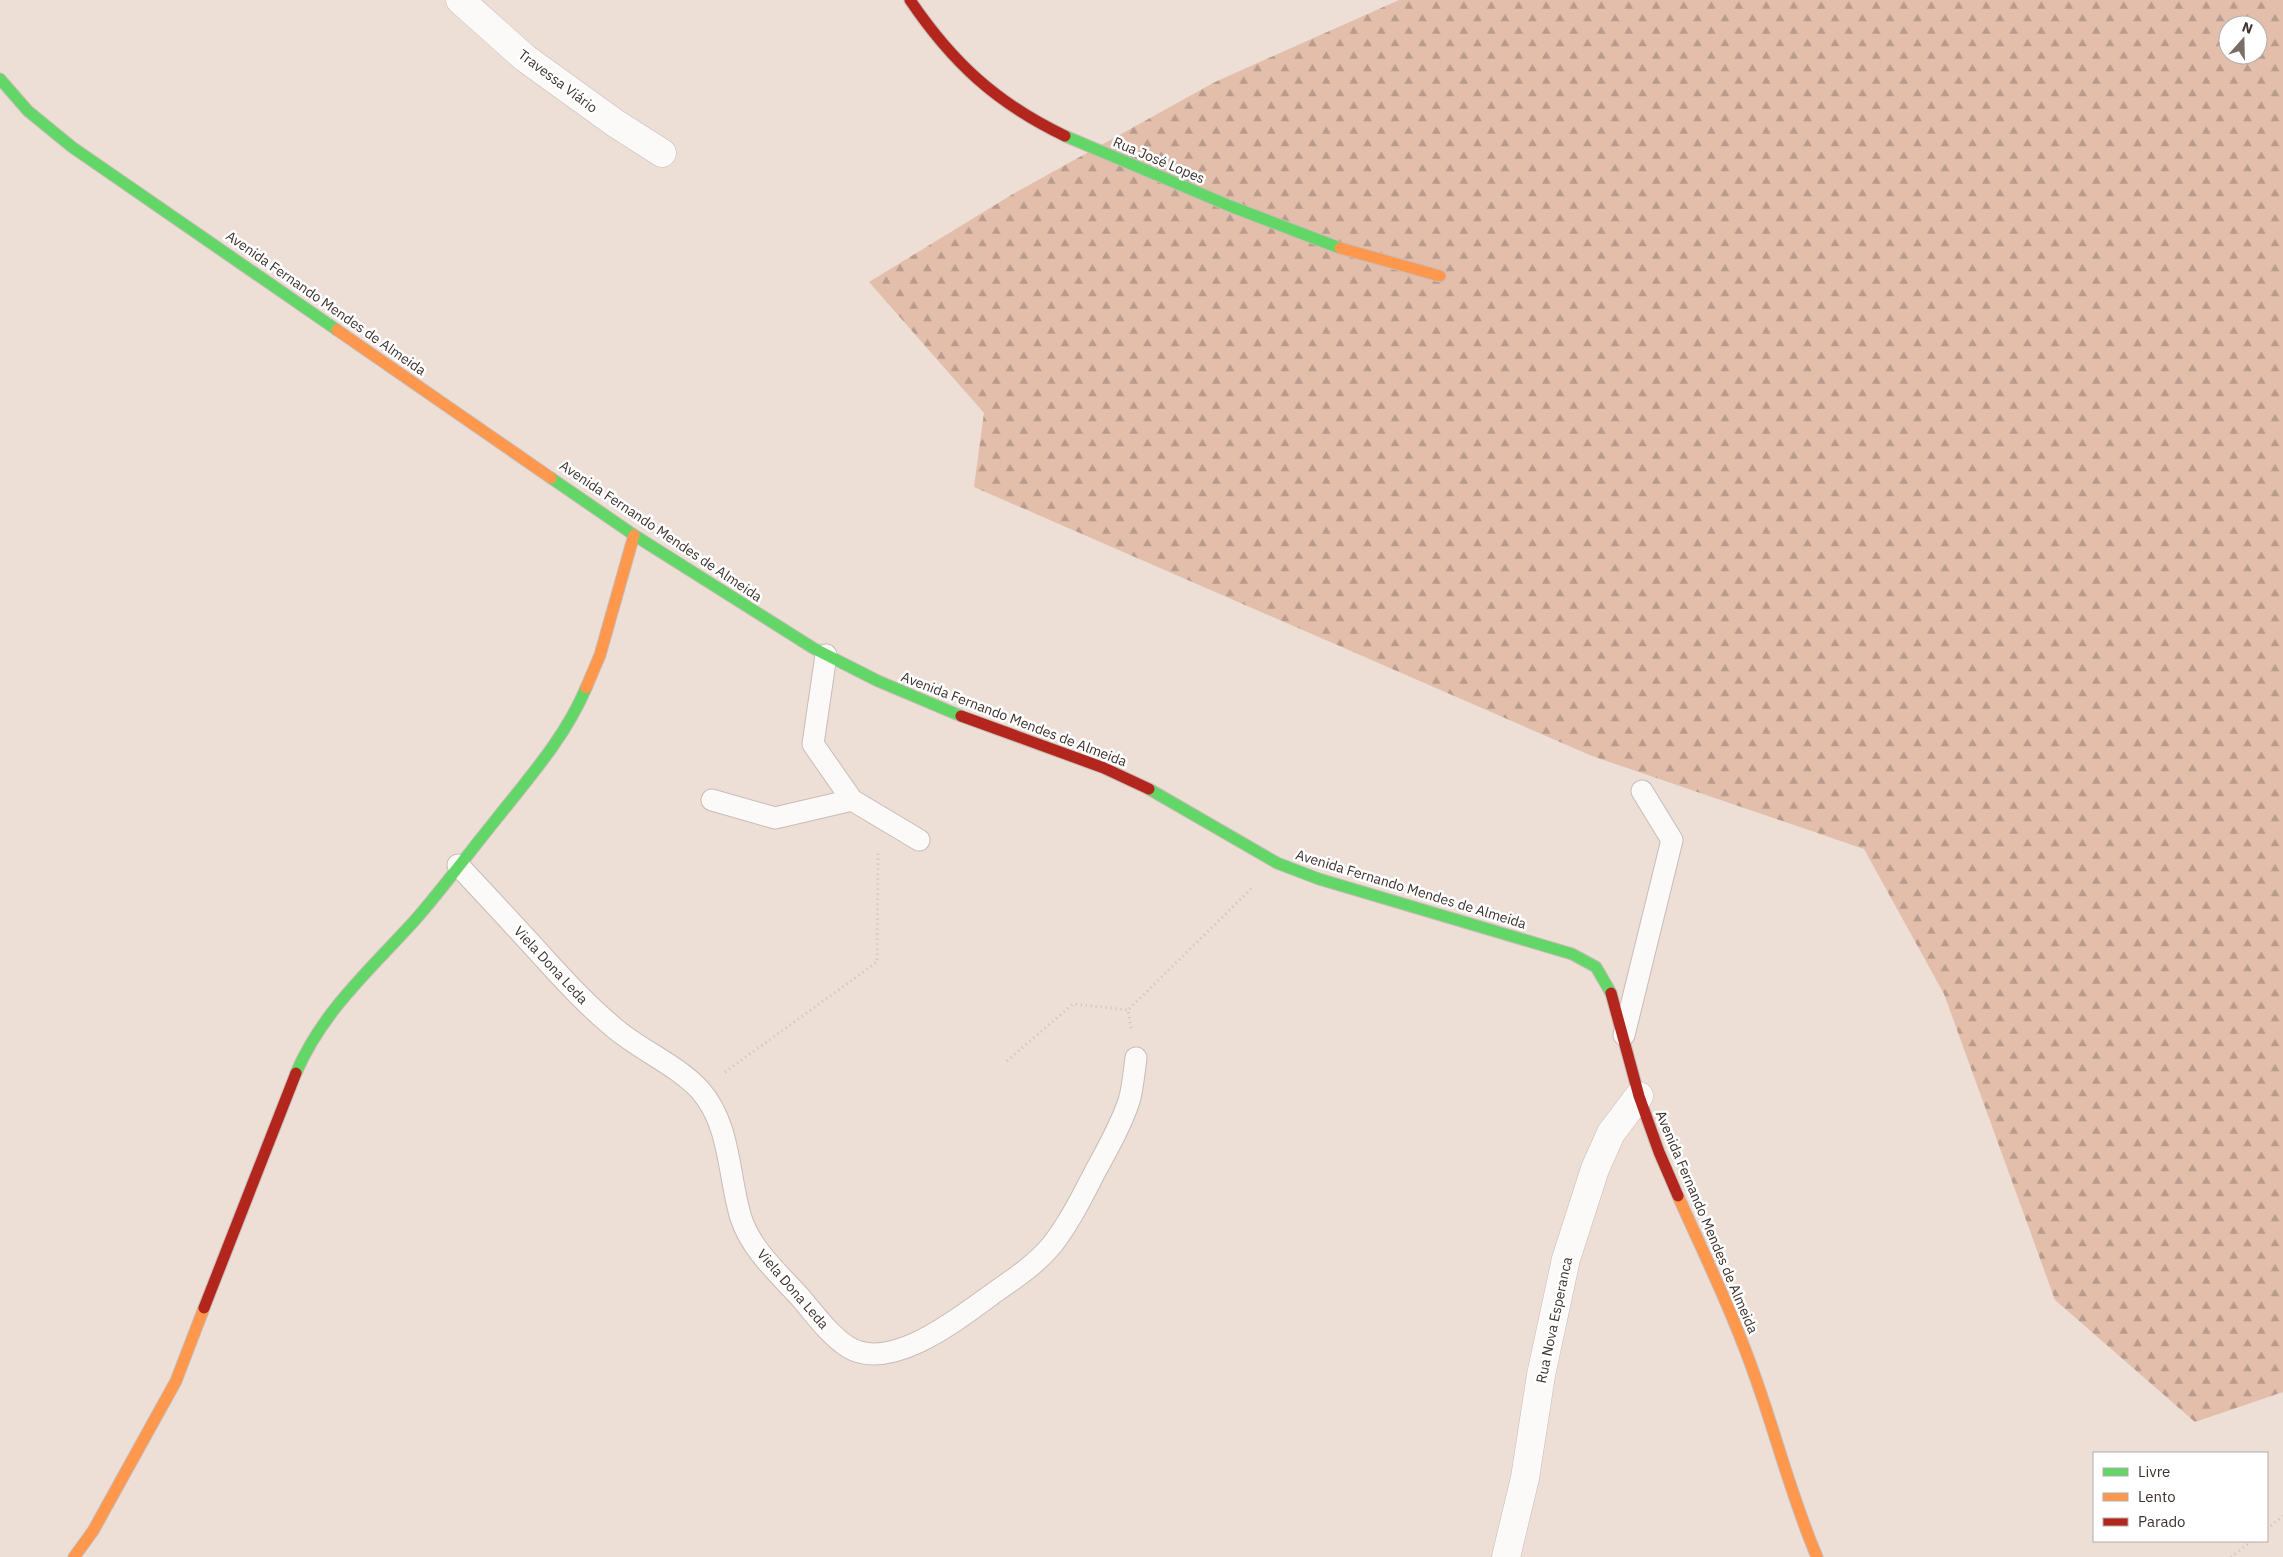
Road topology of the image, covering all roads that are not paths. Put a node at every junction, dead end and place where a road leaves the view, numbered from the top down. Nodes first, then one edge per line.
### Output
1 (460, 0) edge
2 (910, 0) edge
3 (0, 80) edge
4 (662, 153) dead end
5 (1440, 276) dead end
6 (634, 535) junction
7 (826, 655) junction
8 (1642, 791) dead end
9 (712, 800) dead end
10 (852, 800) junction
11 (919, 840) dead end
12 (458, 865) junction
13 (1624, 1035) junction
14 (1136, 1058) road end
15 (1639, 1096) junction
16 (74, 1557) edge
17 (1506, 1557) edge
18 (1817, 1557) edge

1 - 4 street, Travessa Viário
2 - 5 street, Rua José Lopes
3 - 6 street, Avenida Fernando Mendes de Almeida
6 - 7 street, Avenida Fernando Mendes de Almeida
6 - 12 street
7 - 10 lane
7 - 13 street, Avenida Fernando Mendes de Almeida
8 - 13 lane
9 - 10 lane
10 - 11 lane
12 - 14 lane, Viela Dona Leda
12 - 16 street
13 - 15 street, Avenida Fernando Mendes de Almeida
15 - 17 street, Rua Nova Esperanca
15 - 18 street, Avenida Fernando Mendes de Almeida

